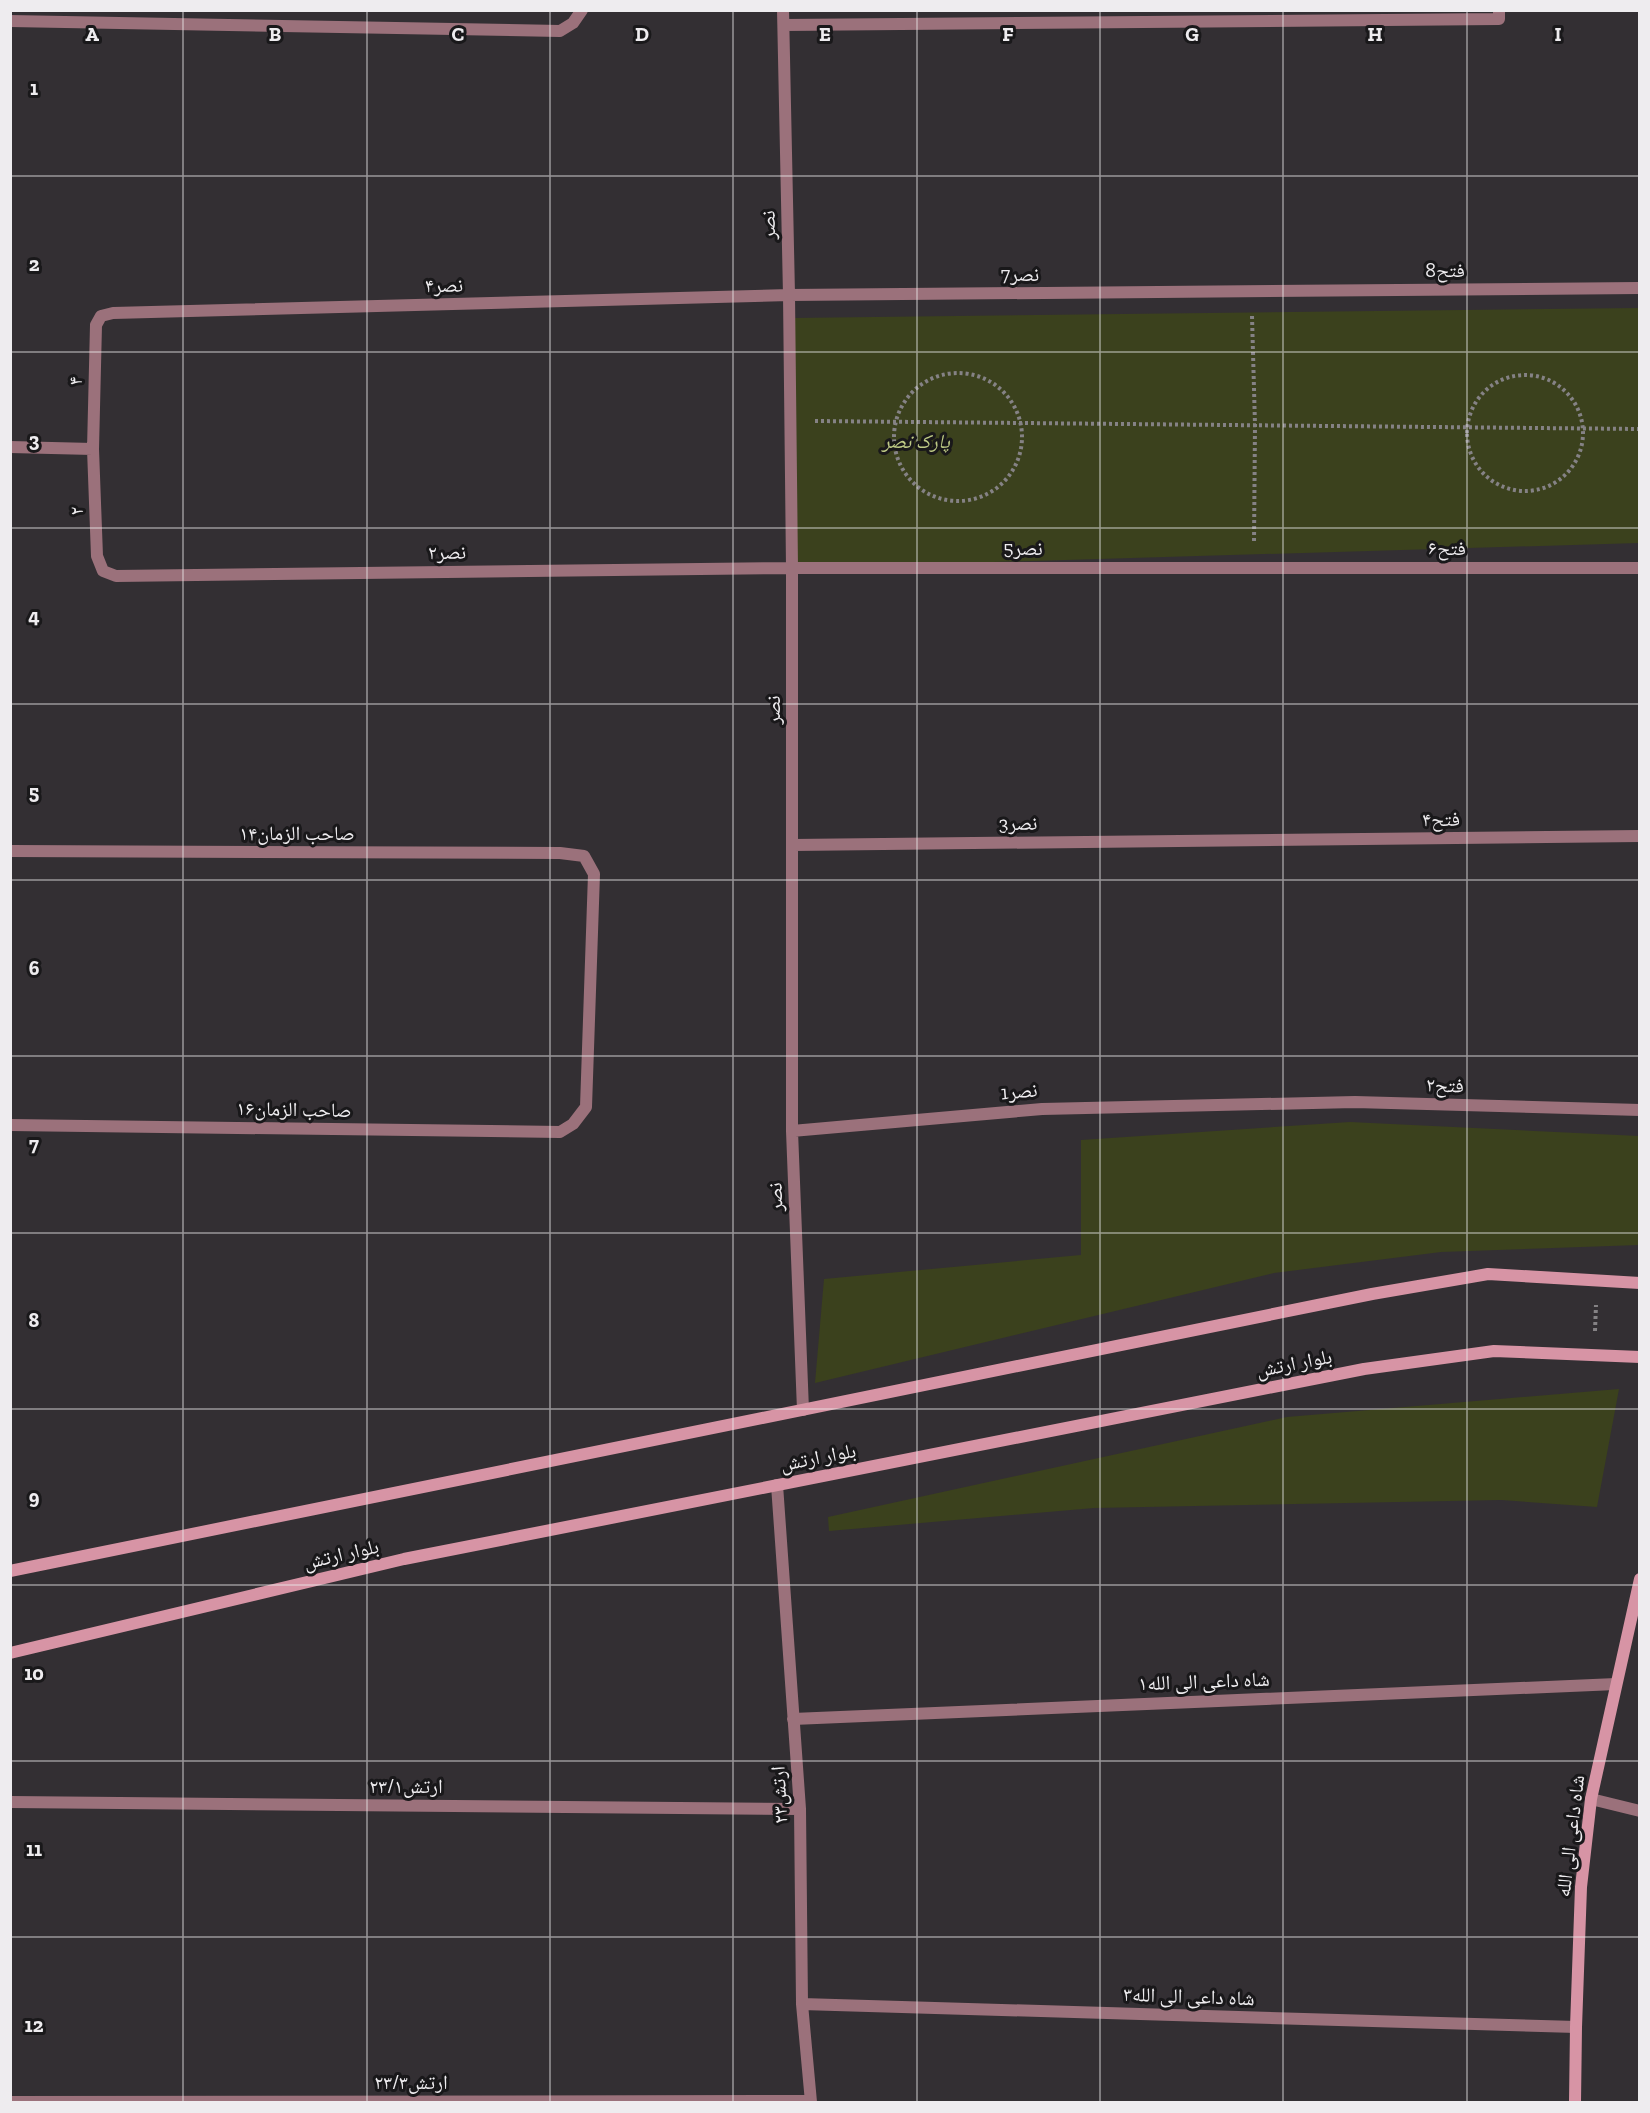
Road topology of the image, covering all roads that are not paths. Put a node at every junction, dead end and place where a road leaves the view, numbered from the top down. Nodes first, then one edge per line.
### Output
1 (582, 10) edge
2 (783, 10) edge
3 (1499, 15) edge
4 (10, 21) edge
5 (783, 25) junction
6 (1640, 288) edge
7 (1252, 292) joint
8 (789, 296) junction
9 (101, 316) joint
10 (10, 447) edge
11 (93, 448) junction
12 (1254, 567) joint
13 (1640, 567) edge
14 (792, 568) junction
15 (103, 571) joint
16 (1640, 836) edge
17 (1244, 840) joint
18 (793, 845) junction
19 (10, 851) edge
20 (1249, 1104) joint
21 (1640, 1110) edge
22 (573, 1124) joint
23 (10, 1125) edge
24 (792, 1131) junction
25 (1640, 1283) edge
26 (1640, 1357) edge
27 (803, 1410) junction
28 (777, 1485) junction
29 (10, 1571) edge
30 (1640, 1579) edge
31 (10, 1653) edge
32 (1616, 1684) junction
33 (793, 1719) junction
34 (1591, 1799) junction
35 (10, 1802) edge
36 (800, 1809) junction
37 (1640, 1811) edge
38 (802, 2004) junction
39 (1576, 2027) junction
40 (10, 2102) edge
41 (811, 2102) edge
42 (1575, 2103) edge

1 - 4 street
2 - 5 street, نصر
3 - 5 street
5 - 8 street, نصر
6 - 7 street, 8فتح
7 - 8 street, 7نصر
8 - 9 street, ۴نصر
8 - 14 street, نصر
9 - 11 street, ۴
10 - 11 street
11 - 15 street, ۲
12 - 13 street, ۶فتح
12 - 14 street, 5نصر
14 - 15 street, نصر۲
14 - 18 street, نصر
16 - 17 street, فتح۴
17 - 18 street, 3نصر
18 - 24 street, نصر
19 - 22 street, صاحب الزمان۱۴
20 - 21 street, ۲فتح
20 - 24 street, 1نصر
22 - 23 street, صاحب الزمان۱۶
24 - 27 street, نصر
25 - 27 main road
26 - 28 main road, بلوار ارتش
27 - 29 main road
28 - 31 main road, بلوار ارتش
28 - 33 street, ارتش۲۳
30 - 32 main road, شاه داعی الی الله
32 - 33 street, شاه داعی الی الله۱
32 - 34 main road, شاه داعی الی الله
33 - 36 street, ارتش۲۳
34 - 37 street
34 - 39 main road, شاه داعی الی الله
35 - 36 street, ۲۳/۱ارتش
36 - 38 street, ارتش۲۳
38 - 39 street, شاه داعی الی الله۳
38 - 41 street, ارتش۲۳
39 - 42 main road, شاه داعی الی الله
40 - 41 street, ۲۳/۳ارتش

